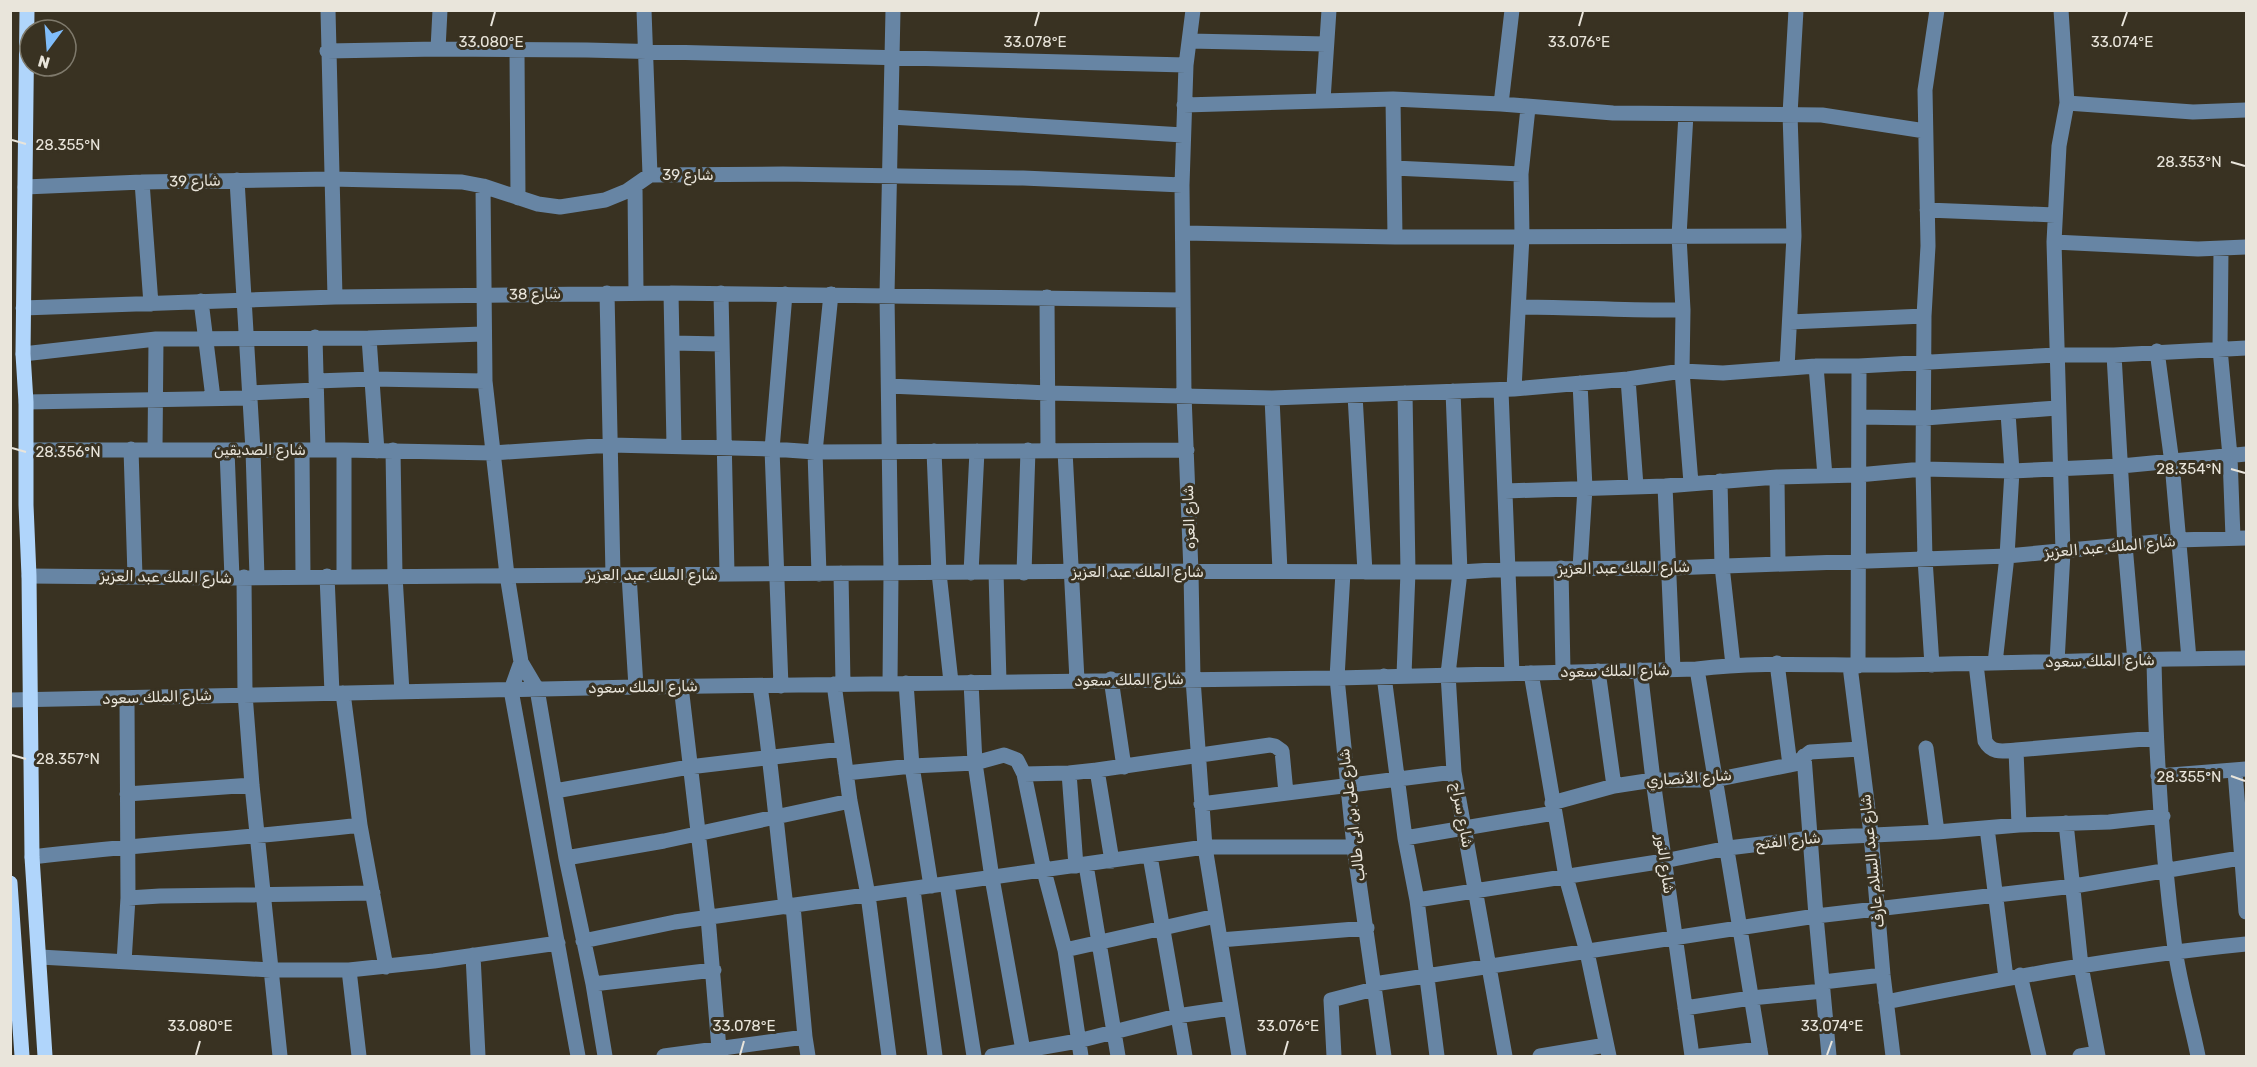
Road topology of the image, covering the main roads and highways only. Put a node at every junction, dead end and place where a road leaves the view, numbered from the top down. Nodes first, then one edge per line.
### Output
1 (27, 10) edge
2 (10, 883) edge
3 (14, 1001) edge
4 (22, 1056) edge
5 (45, 1056) edge

1 - 5 main road
2 - 3 main road
3 - 4 main road

